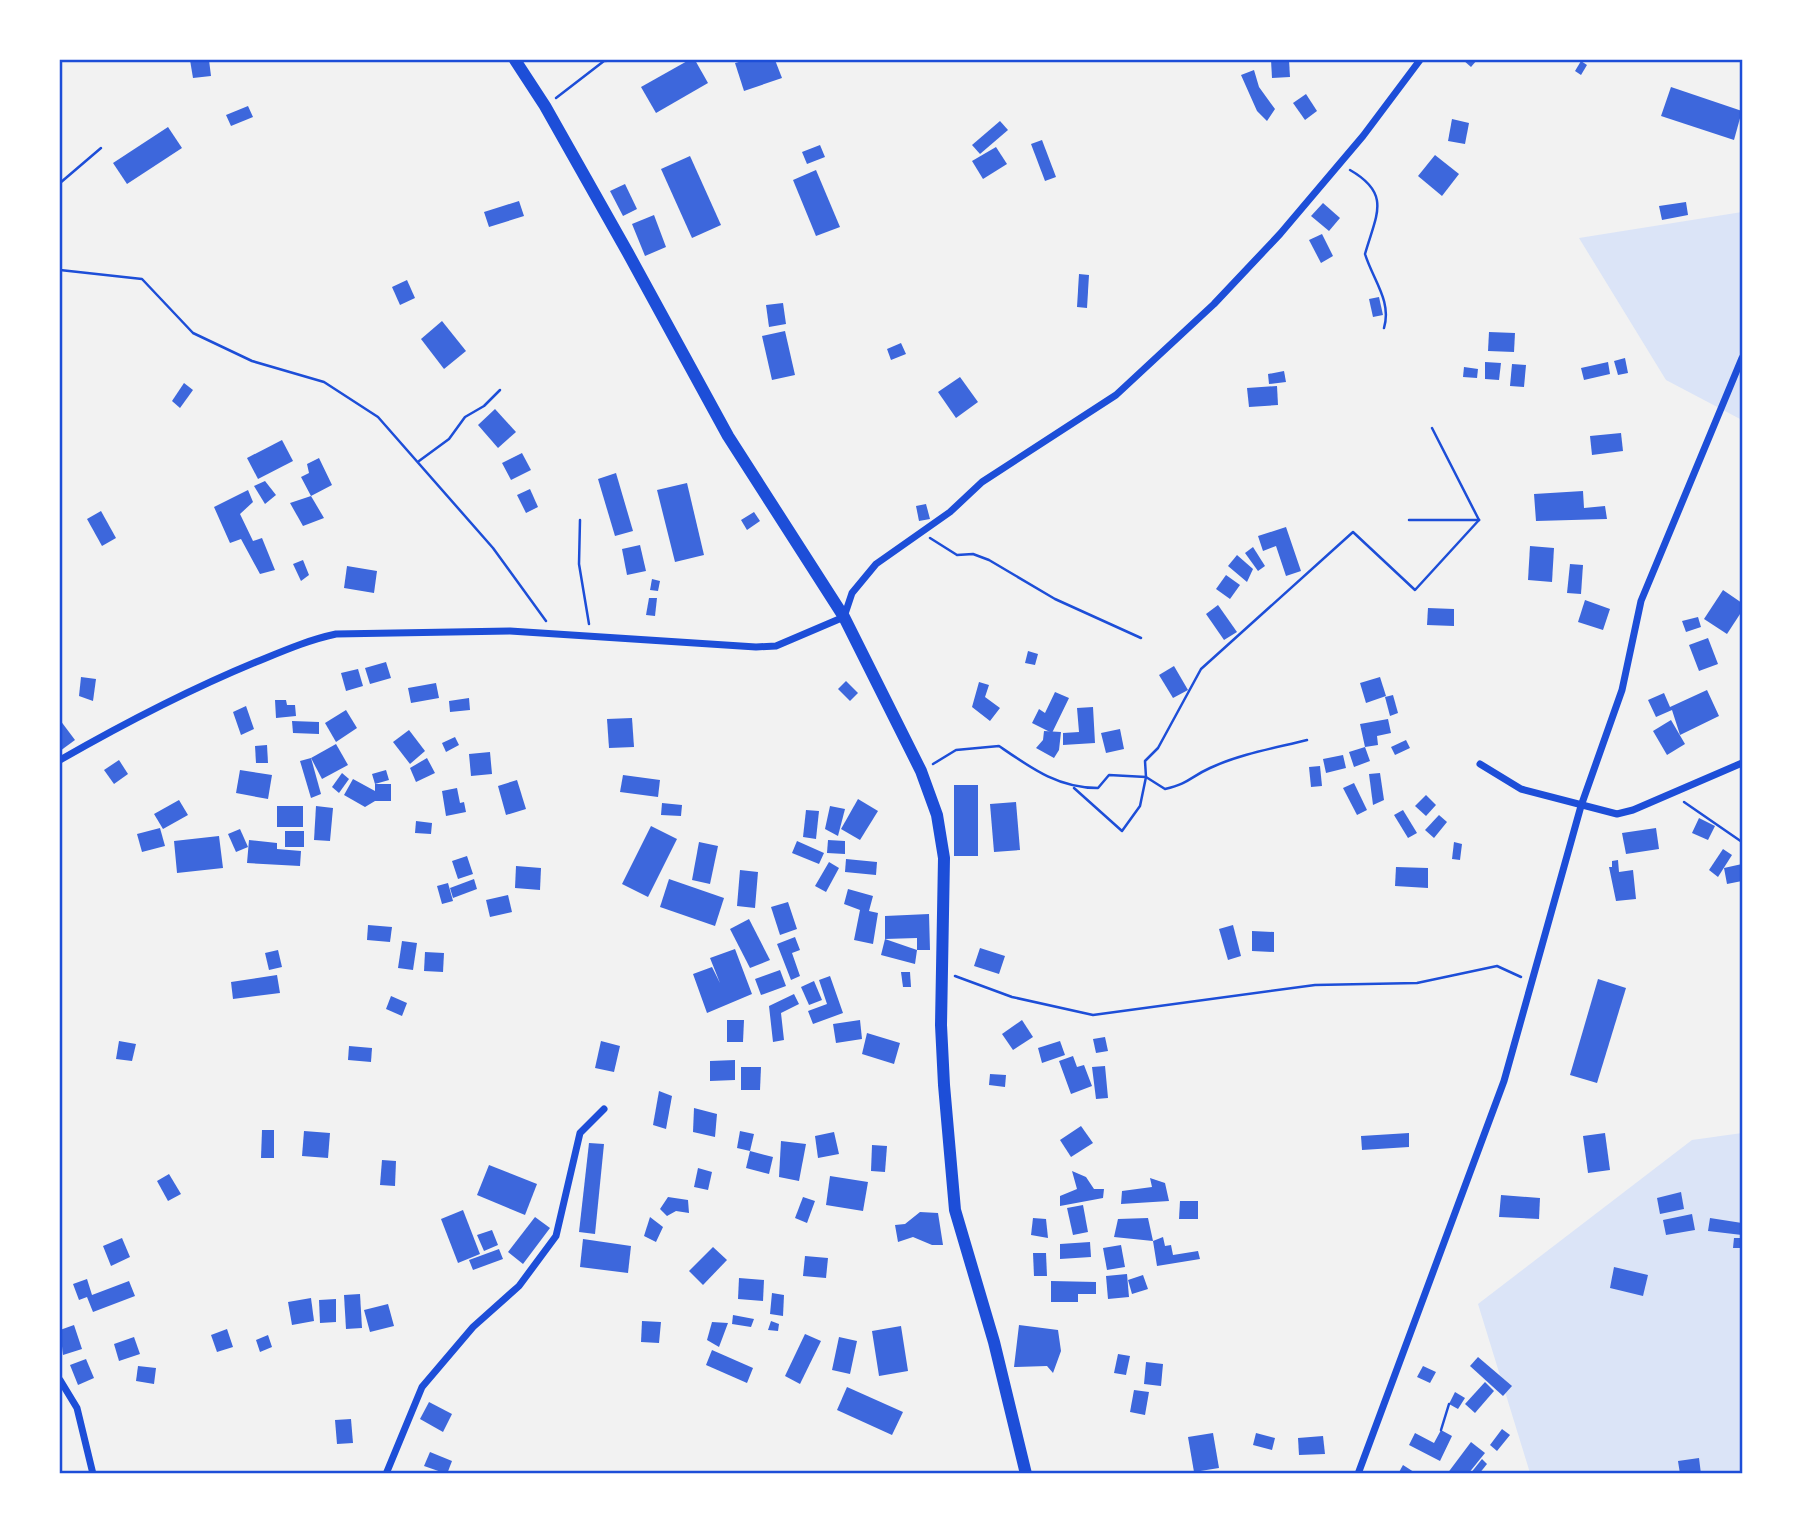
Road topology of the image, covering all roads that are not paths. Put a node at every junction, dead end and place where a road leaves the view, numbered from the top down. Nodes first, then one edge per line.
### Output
1 (514, 60) edge
2 (1420, 60) edge
3 (1742, 358) edge
4 (844, 617) junction
5 (60, 760) edge
6 (1742, 763) edge
7 (1480, 764) dead end
8 (1581, 806) junction
9 (604, 1109) dead end
10 (60, 1380) edge
11 (93, 1474) edge
12 (386, 1474) edge
13 (1026, 1474) edge
14 (1358, 1474) edge

1 - 4 main road
2 - 4 street
3 - 8 street
4 - 5 street
4 - 13 main road
6 - 8 street
7 - 8 street
8 - 14 street
9 - 12 street
10 - 11 street

